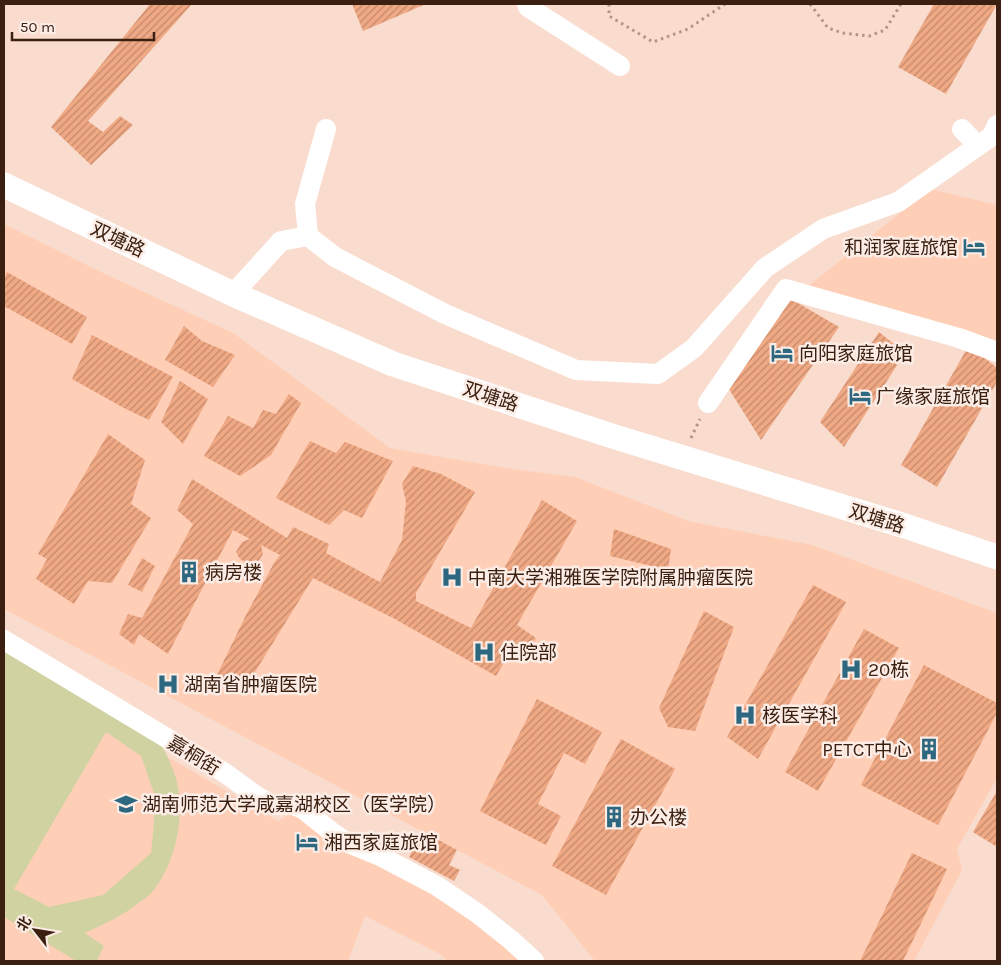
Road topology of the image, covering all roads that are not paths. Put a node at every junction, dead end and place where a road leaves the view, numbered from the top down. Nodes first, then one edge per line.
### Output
1 (527, 4) edge
2 (620, 66) dead end
3 (997, 125) edge
4 (326, 129) dead end
5 (962, 129) dead end
6 (978, 146) junction
7 (4, 185) edge
8 (308, 236) junction
9 (234, 294) junction
10 (997, 352) edge
11 (708, 403) road end
12 (997, 558) edge
13 (4, 640) edge
14 (534, 961) edge

1 - 2 street
3 - 6 street
4 - 8 street
5 - 6 street
6 - 8 street
7 - 9 street, 双塘路
8 - 9 street
9 - 12 street, 双塘路
10 - 11 street
13 - 14 street, 嘉桐街

